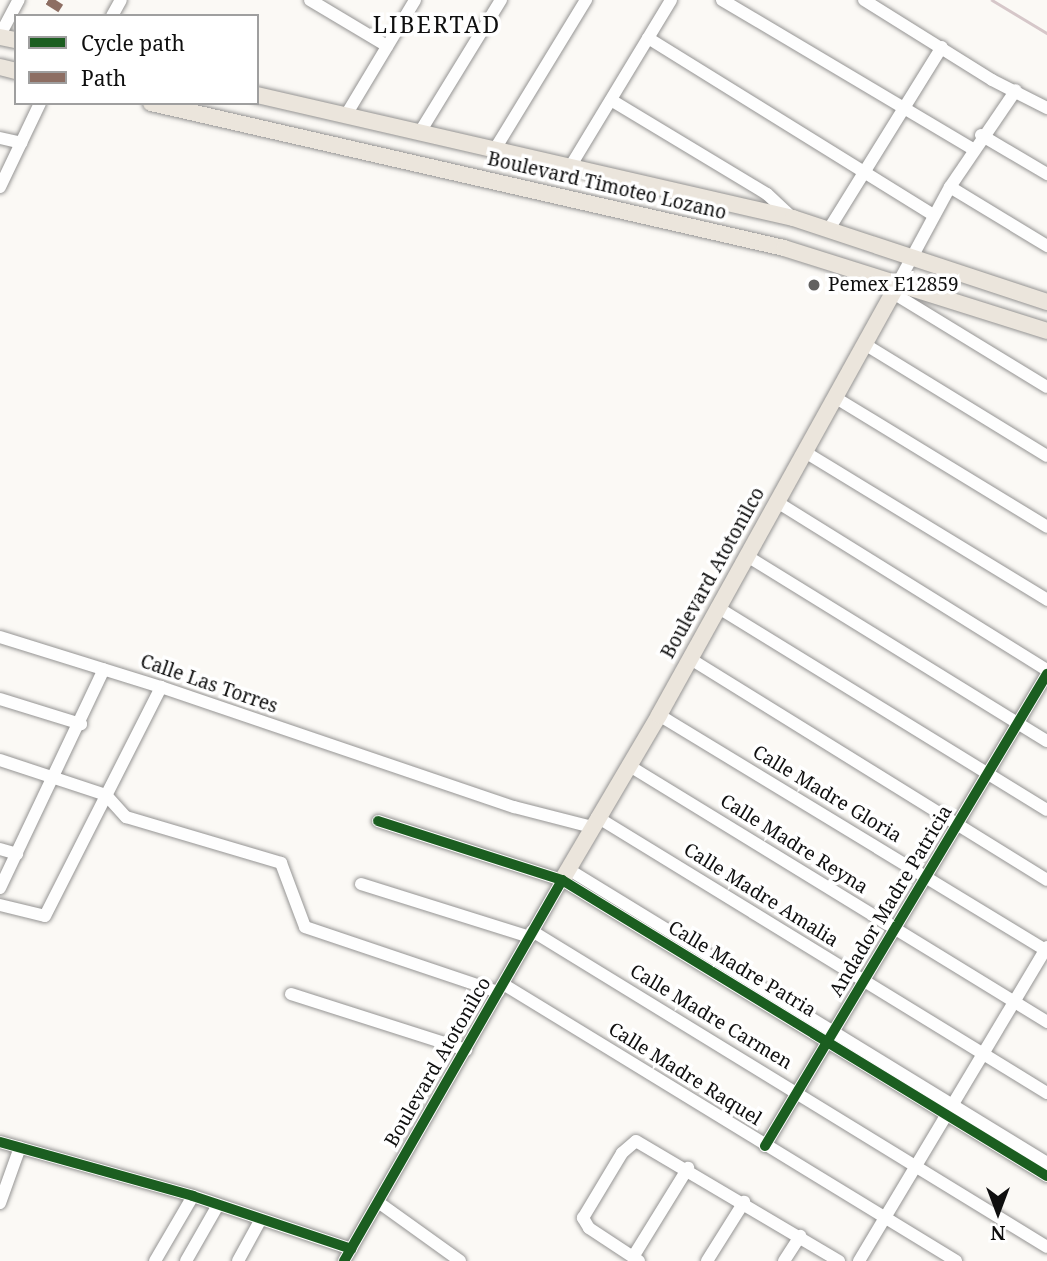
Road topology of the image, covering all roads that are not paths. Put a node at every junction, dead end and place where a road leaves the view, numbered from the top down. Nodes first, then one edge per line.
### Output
1 (19, 0) edge
2 (310, 0) edge
3 (415, 0) edge
4 (501, 0) edge
5 (586, 0) edge
6 (671, 0) edge
7 (722, 0) edge
8 (864, 0) edge
9 (0, 36) edge
10 (648, 38) junction
11 (387, 47) junction
12 (942, 47) junction
13 (1016, 90) junction
14 (259, 95) edge
15 (611, 100) junction
16 (39, 105) edge
17 (168, 105) edge
18 (223, 105) edge
19 (193, 108) edge
20 (1047, 108) edge
21 (903, 111) junction
22 (346, 116) junction
23 (227, 121) junction
24 (420, 132) junction
25 (981, 135) junction
26 (0, 138) edge
27 (21, 143) junction
28 (495, 149) junction
29 (973, 149) junction
30 (570, 167) junction
31 (865, 171) junction
32 (1047, 174) edge
33 (0, 187) edge
34 (950, 187) junction
35 (933, 215) junction
36 (793, 218) junction
37 (829, 229) junction
38 (1047, 246) edge
39 (909, 256) junction
40 (896, 288) junction
41 (1047, 302) edge
42 (1047, 331) edge
43 (866, 345) junction
44 (1047, 387) edge
45 (836, 398) junction
46 (805, 452) junction
47 (1047, 456) edge
48 (776, 502) junction
49 (1047, 527) edge
50 (747, 556) junction
51 (1047, 600) edge
52 (717, 607) junction
53 (0, 637) edge
54 (689, 658) junction
55 (104, 669) junction
56 (1047, 672) edge
57 (161, 687) junction
58 (0, 699) edge
59 (659, 715) junction
60 (81, 724) junction
61 (1017, 724) junction
62 (1047, 741) edge
63 (0, 760) edge
64 (628, 765) junction
65 (406, 769) joint
66 (986, 772) junction
67 (55, 777) junction
68 (106, 795) junction
69 (1047, 810) edge
70 (378, 821) dead end
71 (594, 822) junction
72 (957, 824) junction
73 (0, 849) edge
74 (17, 854) junction
75 (565, 875) junction
76 (926, 877) junction
77 (1047, 880) edge
78 (361, 884) dead end
79 (0, 888) edge
80 (0, 905) edge
81 (895, 929) junction
82 (531, 934) junction
83 (1046, 949) edge
84 (862, 980) junction
85 (500, 988) junction
86 (291, 994) dead end
87 (1014, 1002) junction
88 (1047, 1022) edge
89 (831, 1037) junction
90 (466, 1050) junction
91 (983, 1054) junction
92 (797, 1091) junction
93 (1047, 1093) edge
94 (950, 1110) junction
95 (0, 1142) edge
96 (765, 1146) junction
97 (20, 1147) junction
98 (1047, 1163) edge
99 (915, 1167) junction
100 (688, 1168) junction
101 (1047, 1176) edge
102 (193, 1196) junction
103 (378, 1202) junction
104 (744, 1202) junction
105 (0, 1203) edge
106 (218, 1205) junction
107 (261, 1219) junction
108 (886, 1219) junction
109 (800, 1236) junction
110 (1047, 1247) edge
111 (351, 1249) junction
112 (636, 1259) edge
113 (155, 1261) edge
114 (186, 1261) edge
115 (238, 1261) edge
116 (344, 1261) edge
117 (460, 1261) edge
118 (707, 1261) edge
119 (784, 1261) edge
120 (839, 1261) edge
121 (859, 1261) edge
122 (956, 1261) edge

1 - 9 street
2 - 11 street
3 - 11 street
4 - 24 street
5 - 28 street
6 - 10 street
7 - 21 street
8 - 12 street
10 - 15 street
10 - 31 street
11 - 22 street
12 - 13 street
12 - 21 street
13 - 20 street
13 - 25 street, Boulevard Atotonilco
14 - 22 main road, Boulevard Timoteo Lozano
15 - 30 street
15 - 36 street
16 - 27 street
17 - 19 main road, Boulevard Timoteo Lozano
18 - 23 main road
19 - 23 main road, Boulevard Timoteo Lozano
21 - 29 street
21 - 31 street
22 - 24 main road, Boulevard Timoteo Lozano
23 - 40 main road, Boulevard Timoteo Lozano
24 - 28 main road, Boulevard Timoteo Lozano
25 - 29 street, Boulevard Atotonilco
25 - 32 street
26 - 27 street
27 - 33 street
28 - 30 main road, Boulevard Timoteo Lozano
29 - 34 street, Boulevard Atotonilco
30 - 36 main road, Boulevard Timoteo Lozano
31 - 35 street
31 - 37 street
34 - 35 street, Boulevard Atotonilco
34 - 38 street
35 - 39 street, Boulevard Atotonilco
36 - 37 main road, Boulevard Timoteo Lozano
37 - 39 main road, Boulevard Timoteo Lozano
39 - 40 street, Boulevard Atotonilco
39 - 41 main road, Boulevard Timoteo Lozano
40 - 42 main road, Boulevard Timoteo Lozano
40 - 43 main road, Boulevard Atotonilco
40 - 44 street
43 - 45 main road, Boulevard Atotonilco
43 - 47 street
45 - 46 main road, Boulevard Atotonilco
45 - 49 street
46 - 48 main road, Boulevard Atotonilco
46 - 51 street
48 - 50 main road, Boulevard Atotonilco
48 - 56 street
50 - 52 main road, Boulevard Atotonilco
50 - 61 street
52 - 54 main road, Boulevard Atotonilco
52 - 66 street
53 - 55 street, Calle Las Torres
54 - 59 main road, Boulevard Atotonilco
54 - 72 street
55 - 57 street, Calle Las Torres
55 - 60 street
56 - 61 street, Andador Madre Patricia
57 - 65 street, Calle Las Torres
57 - 68 street
58 - 60 street
59 - 64 main road, Boulevard Atotonilco
59 - 76 street, Calle Madre Gloria
60 - 67 street
61 - 62 street
61 - 66 street, Andador Madre Patricia
63 - 67 street
64 - 71 main road, Boulevard Atotonilco
64 - 81 street, Calle Madre Reyna
65 - 71 street, Calle Madre Amalia
66 - 69 street
66 - 72 street, Andador Madre Patricia
67 - 68 street
67 - 74 street
68 - 80 street
68 - 85 street, Calle Madre Raquel
70 - 75 street, Calle Madre Patria
71 - 75 main road, Boulevard Atotonilco
71 - 84 street, Calle Madre Amalia
72 - 76 street, Andador Madre Patricia
72 - 77 street
73 - 74 street
74 - 79 street
75 - 82 street, Boulevard Atotonilco
75 - 89 street, Calle Madre Patria
76 - 81 street, Andador Madre Patricia
76 - 83 street, Calle Madre Gloria
78 - 82 street, Calle Madre Carmen
81 - 84 street, Andador Madre Patricia
81 - 87 street, Calle Madre Reyna
82 - 85 street, Boulevard Atotonilco
82 - 92 street, Calle Madre Carmen
83 - 87 street
84 - 89 street, Andador Madre Patricia
84 - 91 street, Calle Madre Amalia
85 - 90 street, Boulevard Atotonilco
85 - 96 street, Calle Madre Raquel
86 - 90 street
87 - 88 street, Calle Madre Reyna
87 - 91 street
89 - 92 street, Andador Madre Patricia
89 - 94 street, Calle Madre Patria
90 - 103 street, Boulevard Atotonilco
91 - 93 street, Calle Madre Amalia
91 - 94 street
92 - 96 street, Andador Madre Patricia
92 - 99 street, Calle Madre Carmen
94 - 98 street, Calle Madre Patria
94 - 99 street
94 - 101 street, Calle Madre Patria
95 - 97 street
96 - 108 street, Calle Madre Raquel
97 - 102 street
97 - 105 street
99 - 108 street
99 - 110 street, Calle Madre Carmen
100 - 104 street
100 - 112 street
100 - 112 street
102 - 106 street
102 - 113 street
103 - 111 street, Boulevard Atotonilco
103 - 117 street
104 - 109 street
104 - 118 street
106 - 107 street
106 - 114 street
107 - 111 street
107 - 115 street
108 - 121 street
108 - 122 street, Calle Madre Raquel
109 - 119 street
109 - 120 street
111 - 116 street, Boulevard Atotonilco

